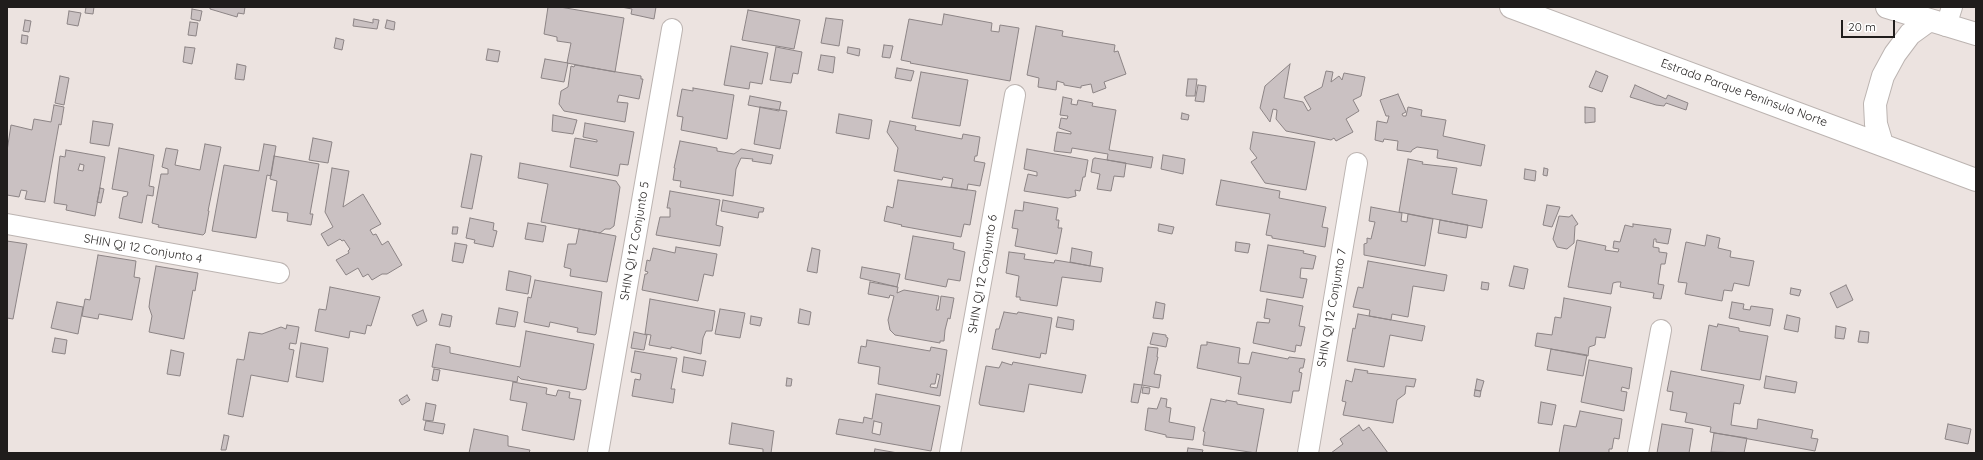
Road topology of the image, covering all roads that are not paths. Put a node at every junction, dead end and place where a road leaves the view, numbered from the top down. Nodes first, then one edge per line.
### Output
1 (1511, 7) edge
2 (1887, 7) edge
3 (1942, 18) edge
4 (672, 29) dead end
5 (1976, 34) edge
6 (1015, 95) dead end
7 (1882, 144) junction
8 (1357, 163) dead end
9 (1976, 180) edge
10 (7, 224) edge
11 (279, 273) dead end
12 (1661, 330) dead end
13 (598, 453) edge
14 (950, 453) edge
15 (1308, 453) edge
16 (1638, 453) edge

1 - 7 main road, Estrada Parque Península Norte
2 - 3 main road
3 - 5 main road
3 - 7 main road
4 - 13 street, SHIN QI 12 Conjunto 5
6 - 14 street, SHIN QI 12 Conjunto 6
7 - 9 main road, Estrada Parque Península Norte
8 - 15 street, SHIN QI 12 Conjunto 7
10 - 11 street, SHIN QI 12 Conjunto 4
12 - 16 street

